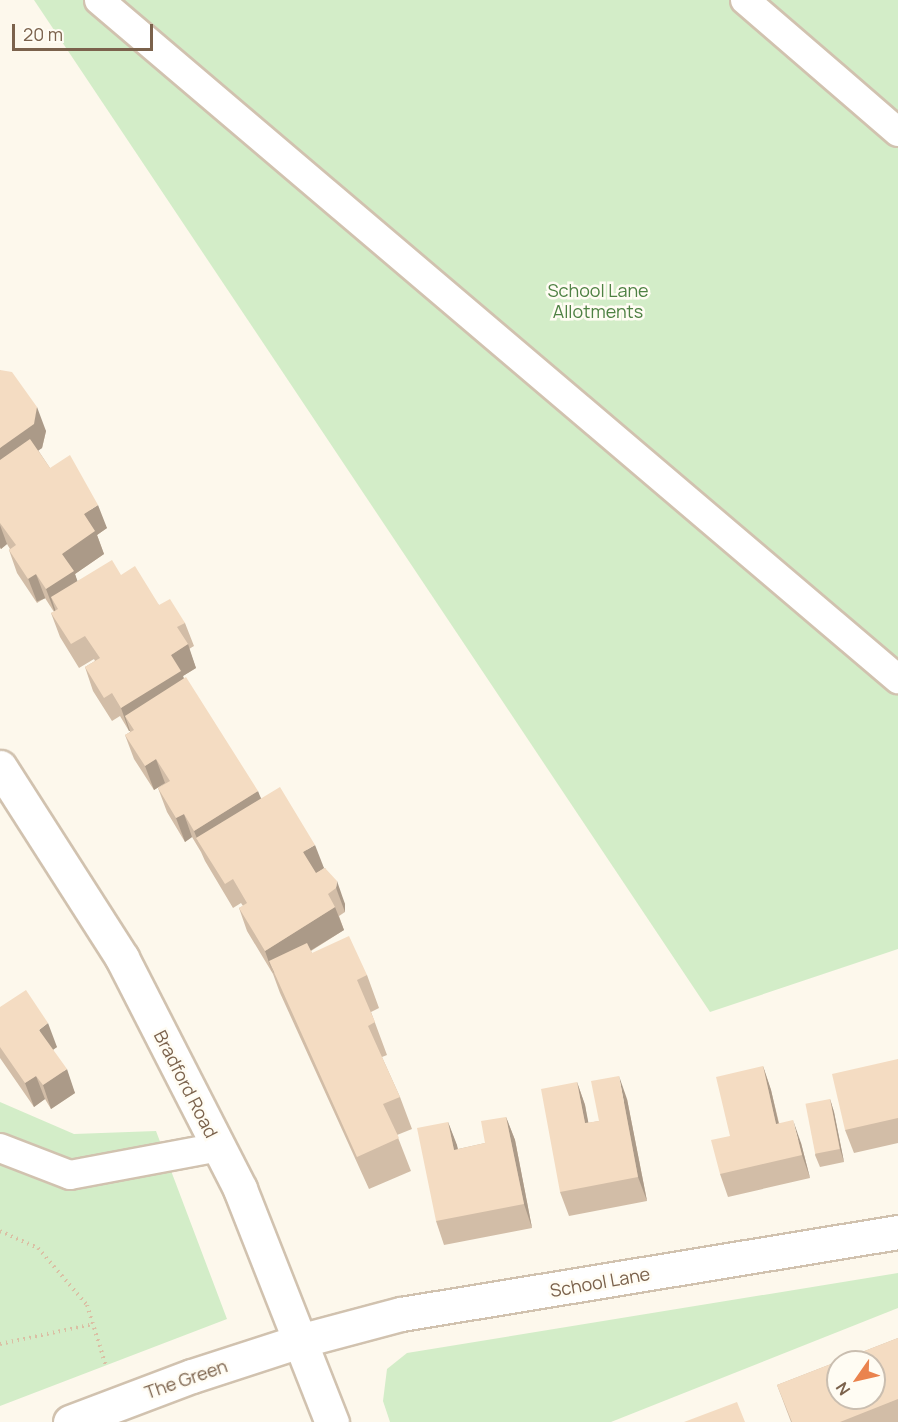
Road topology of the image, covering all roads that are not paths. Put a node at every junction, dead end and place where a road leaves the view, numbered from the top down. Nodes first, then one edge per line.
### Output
1 (99, 0) edge
2 (745, 0) edge
3 (898, 132) edge
4 (898, 679) edge
5 (0, 767) edge
6 (219, 1147) junction
7 (0, 1148) edge
8 (898, 1232) edge
9 (303, 1340) junction
10 (70, 1422) edge
11 (332, 1422) edge

1 - 4 lane
2 - 3 lane
5 - 6 street, Bradford Road
6 - 7 lane
6 - 9 street, Bradford Road
8 - 9 street, School Lane
9 - 10 street, The Green
9 - 11 street, Bradford Road

